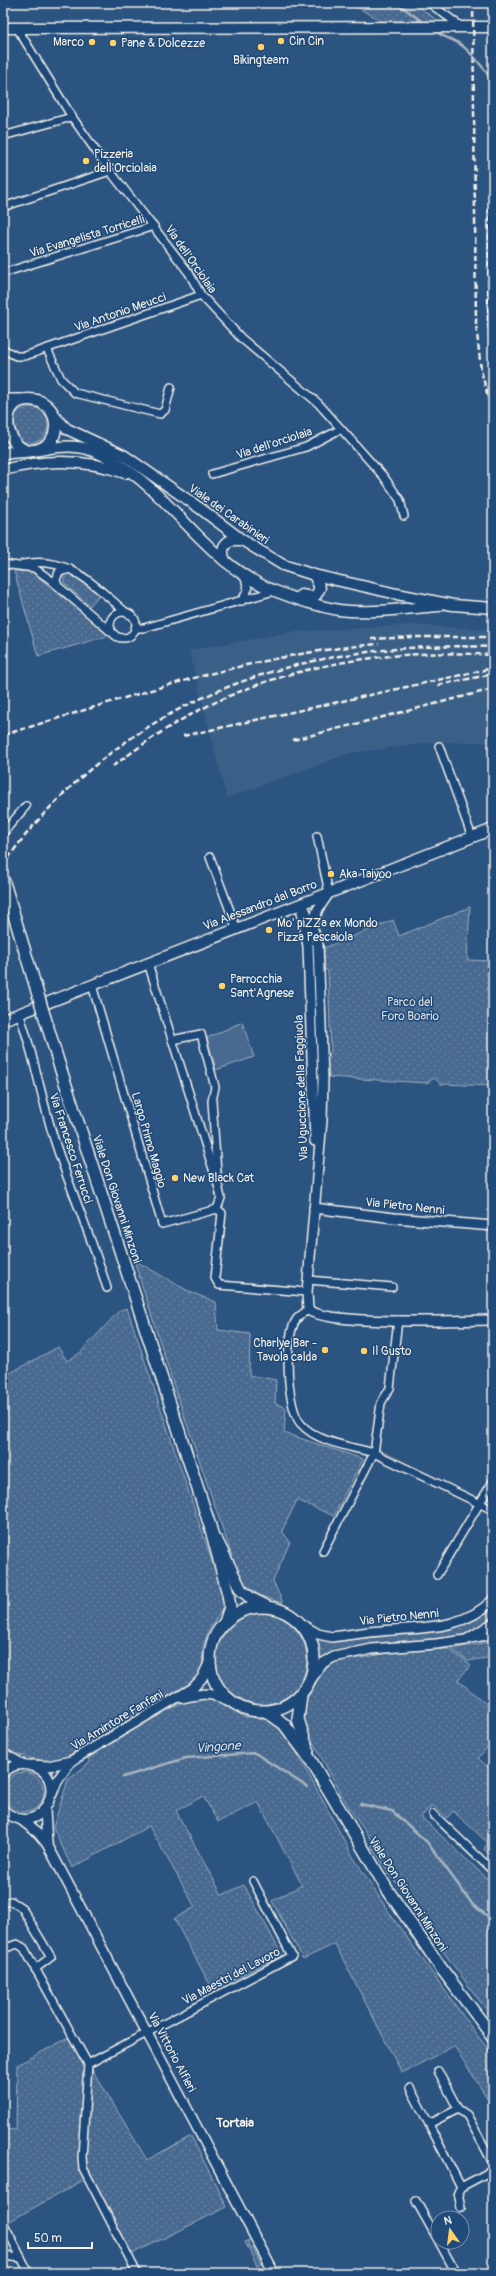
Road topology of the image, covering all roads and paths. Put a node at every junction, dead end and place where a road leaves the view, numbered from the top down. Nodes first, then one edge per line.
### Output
1 (429, 3) edge
2 (440, 3) edge
3 (440, 11) junction
4 (463, 27) junction
5 (493, 27) edge
6 (3, 28) edge
7 (17, 28) junction
8 (72, 117) junction
9 (3, 136) edge
10 (110, 171) junction
11 (3, 207) edge
12 (154, 226) junction
13 (3, 273) edge
14 (201, 295) junction
15 (3, 349) edge
16 (46, 349) junction
17 (171, 387) dead end
18 (3, 400) edge
19 (26, 400) junction
20 (54, 417) junction
21 (3, 426) edge
22 (341, 429) junction
23 (30, 451) junction
24 (3, 454) edge
25 (3, 470) edge
26 (212, 474) dead end
27 (150, 486) junction
28 (404, 516) dead end
29 (242, 540) junction
30 (226, 562) junction
31 (3, 564) edge
32 (18, 564) junction
33 (72, 569) junction
34 (243, 574) junction
35 (314, 575) junction
36 (58, 586) junction
37 (277, 592) junction
38 (242, 601) junction
39 (453, 605) junction
40 (493, 608) edge
41 (128, 614) junction
42 (135, 628) junction
43 (111, 632) junction
44 (439, 746) dead end
45 (26, 806) dead end
46 (493, 829) edge
47 (3, 834) edge
48 (317, 836) dead end
49 (472, 837) junction
50 (210, 857) dead end
51 (3, 879) edge
52 (329, 893) junction
53 (302, 903) junction
54 (287, 909) junction
55 (309, 925) junction
56 (236, 927) junction
57 (148, 963) junction
58 (92, 985) junction
59 (19, 1013) junction
60 (3, 1020) edge
61 (172, 1040) junction
62 (218, 1185) junction
63 (314, 1208) junction
64 (217, 1209) junction
65 (492, 1225) edge
66 (308, 1280) junction
67 (107, 1288) dead end
68 (392, 1288) dead end
69 (307, 1292) junction
70 (308, 1310) junction
71 (398, 1320) junction
72 (493, 1320) edge
73 (374, 1453) junction
74 (493, 1481) edge
75 (480, 1504) junction
76 (493, 1510) edge
77 (210, 1526) junction
78 (323, 1551) dead end
79 (437, 1575) dead end
80 (493, 1600) edge
81 (267, 1607) junction
82 (225, 1622) junction
83 (493, 1623) edge
84 (304, 1626) junction
85 (493, 1635) edge
86 (466, 1640) junction
87 (209, 1663) junction
88 (312, 1678) junction
89 (301, 1695) junction
90 (175, 1700) junction
91 (230, 1701) junction
92 (267, 1712) junction
93 (3, 1752) edge
94 (310, 1759) junction
95 (72, 1762) junction
96 (28, 1765) junction
97 (3, 1774) edge
98 (51, 1795) junction
99 (3, 1810) edge
100 (45, 1810) junction
101 (433, 1814) dead end
102 (11, 1818) edge
103 (47, 1844) junction
104 (493, 1871) edge
105 (252, 1881) dead end
106 (3, 1903) edge
107 (3, 1949) edge
108 (35, 1969) junction
109 (148, 2032) junction
110 (493, 2037) edge
111 (88, 2064) junction
112 (438, 2071) dead end
113 (410, 2088) dead end
114 (458, 2109) junction
115 (429, 2124) junction
116 (493, 2163) edge
117 (491, 2171) edge
118 (493, 2180) edge
119 (461, 2187) junction
120 (416, 2201) dead end
121 (461, 2208) dead end
122 (3, 2222) edge
123 (430, 2226) edge
124 (443, 2250) edge
125 (3, 2256) edge
126 (21, 2258) junction
127 (29, 2273) edge
128 (137, 2273) edge
129 (274, 2273) edge
130 (456, 2273) edge

1 - 3 street
2 - 3 street
3 - 4 street
4 - 5 main road
4 - 7 main road
6 - 7 main road
7 - 8 street, Via dell'Orciolaia
8 - 9 street
8 - 10 street, Via dell'Orciolaia
10 - 11 street
10 - 12 street, Via dell'Orciolaia
12 - 13 street, Via Evangelista Torricelli
12 - 14 street, Via dell'Orciolaia
14 - 16 street, Via Antonio Meucci
14 - 22 street, Via dell'Orciolaia
15 - 16 street, Via Antonio Meucci
16 - 17 street
18 - 19 main road
19 - 20 main road
19 - 21 main road
20 - 23 main road
20 - 29 main road, Viale dei Carabinieri
21 - 23 main road
22 - 26 street, Via dell'orciolaia
22 - 28 street, Via dell'Orciolaia
23 - 24 main road
23 - 27 main road, Viale dei Carabinieri
25 - 27 main road, Viale dei Carabinieri
27 - 30 main road, Viale dei Carabinieri
29 - 30 main road
29 - 35 main road, Viale dei Carabinieri
30 - 34 main road, Viale dei Carabinieri
31 - 32 street
32 - 33 street
32 - 36 street
33 - 36 street
33 - 41 street
34 - 37 main road, Viale dei Carabinieri
34 - 38 street
35 - 37 main road
35 - 39 main road, Viale dei Carabinieri
36 - 43 street
37 - 38 street
37 - 39 main road, Viale dei Carabinieri
38 - 42 street
39 - 40 main road, Viale dei Carabinieri
41 - 42 street
41 - 43 street
42 - 43 street
44 - 49 street
45 - 47 street
46 - 49 main road, Via Alessandro dal Borro
48 - 52 street
49 - 52 main road, Via Alessandro dal Borro
50 - 56 street
51 - 77 main road, Viale Don Giovanni Minzoni, bridge
52 - 53 main road, Via Alessandro dal Borro
52 - 55 street
53 - 54 main road, Via Alessandro dal Borro
53 - 55 street, Via Uguccione della Faggiuola
54 - 55 street
54 - 56 main road, Via Alessandro dal Borro
55 - 63 street, Via Uguccione della Faggiuola
56 - 57 main road, Via Alessandro dal Borro
57 - 58 main road, Via Alessandro dal Borro
57 - 61 street
58 - 59 main road, Via Alessandro dal Borro
58 - 64 street, Largo Primo Maggio
59 - 60 main road, Via Alessandro dal Borro
59 - 67 street, Via Francesco Ferrucci
61 - 62 street
61 - 62 street
62 - 64 street
63 - 65 street, Via Pietro Nenni
63 - 66 street, Via Uguccione della Faggiuola
64 - 69 street
66 - 68 street
66 - 69 street, Via Uguccione della Faggiuola
69 - 70 street, Via Uguccione della Faggiuola
70 - 71 street
70 - 73 street
71 - 72 street
71 - 73 street
73 - 75 street
73 - 78 street
74 - 75 street
75 - 76 street
75 - 79 street
77 - 81 main road, Viale Don Giovanni Minzoni
77 - 82 main road, Viale Don Giovanni Minzoni
80 - 84 street, Via Pietro Nenni
81 - 82 main road
81 - 84 main road
82 - 87 main road
83 - 86 street
84 - 88 main road
85 - 86 street
86 - 88 street
87 - 90 street, Via Amintore Fanfani
87 - 91 main road
88 - 89 main road
89 - 92 main road
89 - 94 main road, Viale Don Giovanni Minzoni
90 - 91 street, Via Amintore Fanfani
90 - 95 street, Via Amintore Fanfani
91 - 92 main road
92 - 94 main road, Viale Don Giovanni Minzoni
93 - 96 street
94 - 110 main road, Viale Don Giovanni Minzoni
95 - 96 street, Via Amintore Fanfani
95 - 98 street, Via Amintore Fanfani
96 - 97 street, Via Amintore Fanfani
96 - 98 street
98 - 100 street, Via Amintore Fanfani
99 - 102 street
100 - 102 street
100 - 103 street, Via Vittorio Alfieri
101 - 104 street
102 - 103 street, Via Vittorio Alfieri
103 - 109 street, Via Vittorio Alfieri
105 - 109 street, Via Maestri del Lavoro
106 - 108 street
107 - 108 street
108 - 111 street
109 - 111 street
109 - 129 street, Via Vittorio Alfieri
111 - 128 street
112 - 114 street
113 - 115 street
114 - 115 street
114 - 116 street
115 - 119 street
117 - 118 street
117 - 119 street
119 - 121 street
120 - 123 street
122 - 126 street
124 - 130 street
125 - 126 street
126 - 127 street

